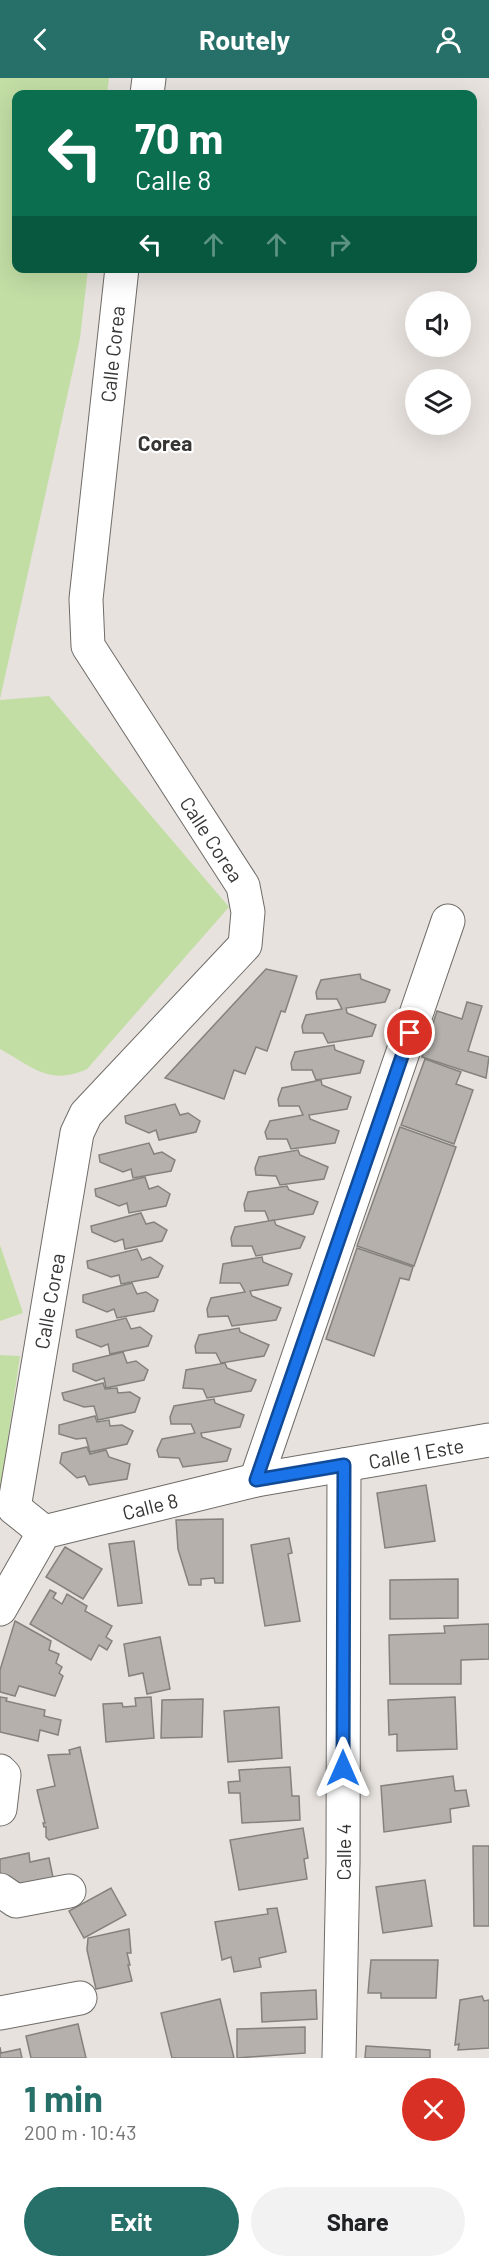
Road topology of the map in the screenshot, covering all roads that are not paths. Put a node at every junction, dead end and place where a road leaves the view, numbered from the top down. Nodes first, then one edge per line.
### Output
1 (121, 273) edge
2 (448, 921) dead end
3 (489, 1440) edge
4 (344, 1465) junction
5 (256, 1480) junction
6 (44, 1532) junction
7 (0, 1609) edge
8 (0, 1772) edge
9 (0, 1809) edge
10 (0, 1890) edge
11 (69, 1891) dead end
12 (80, 1998) dead end
13 (0, 2013) edge
14 (339, 2058) edge

1 - 6 street, Calle Corea
2 - 5 street
3 - 4 street, Calle 1 Este
4 - 5 street, Calle 8
4 - 14 street, Calle 4
5 - 6 street, Calle 8
6 - 7 street
8 - 9 street
10 - 11 street
12 - 13 street

